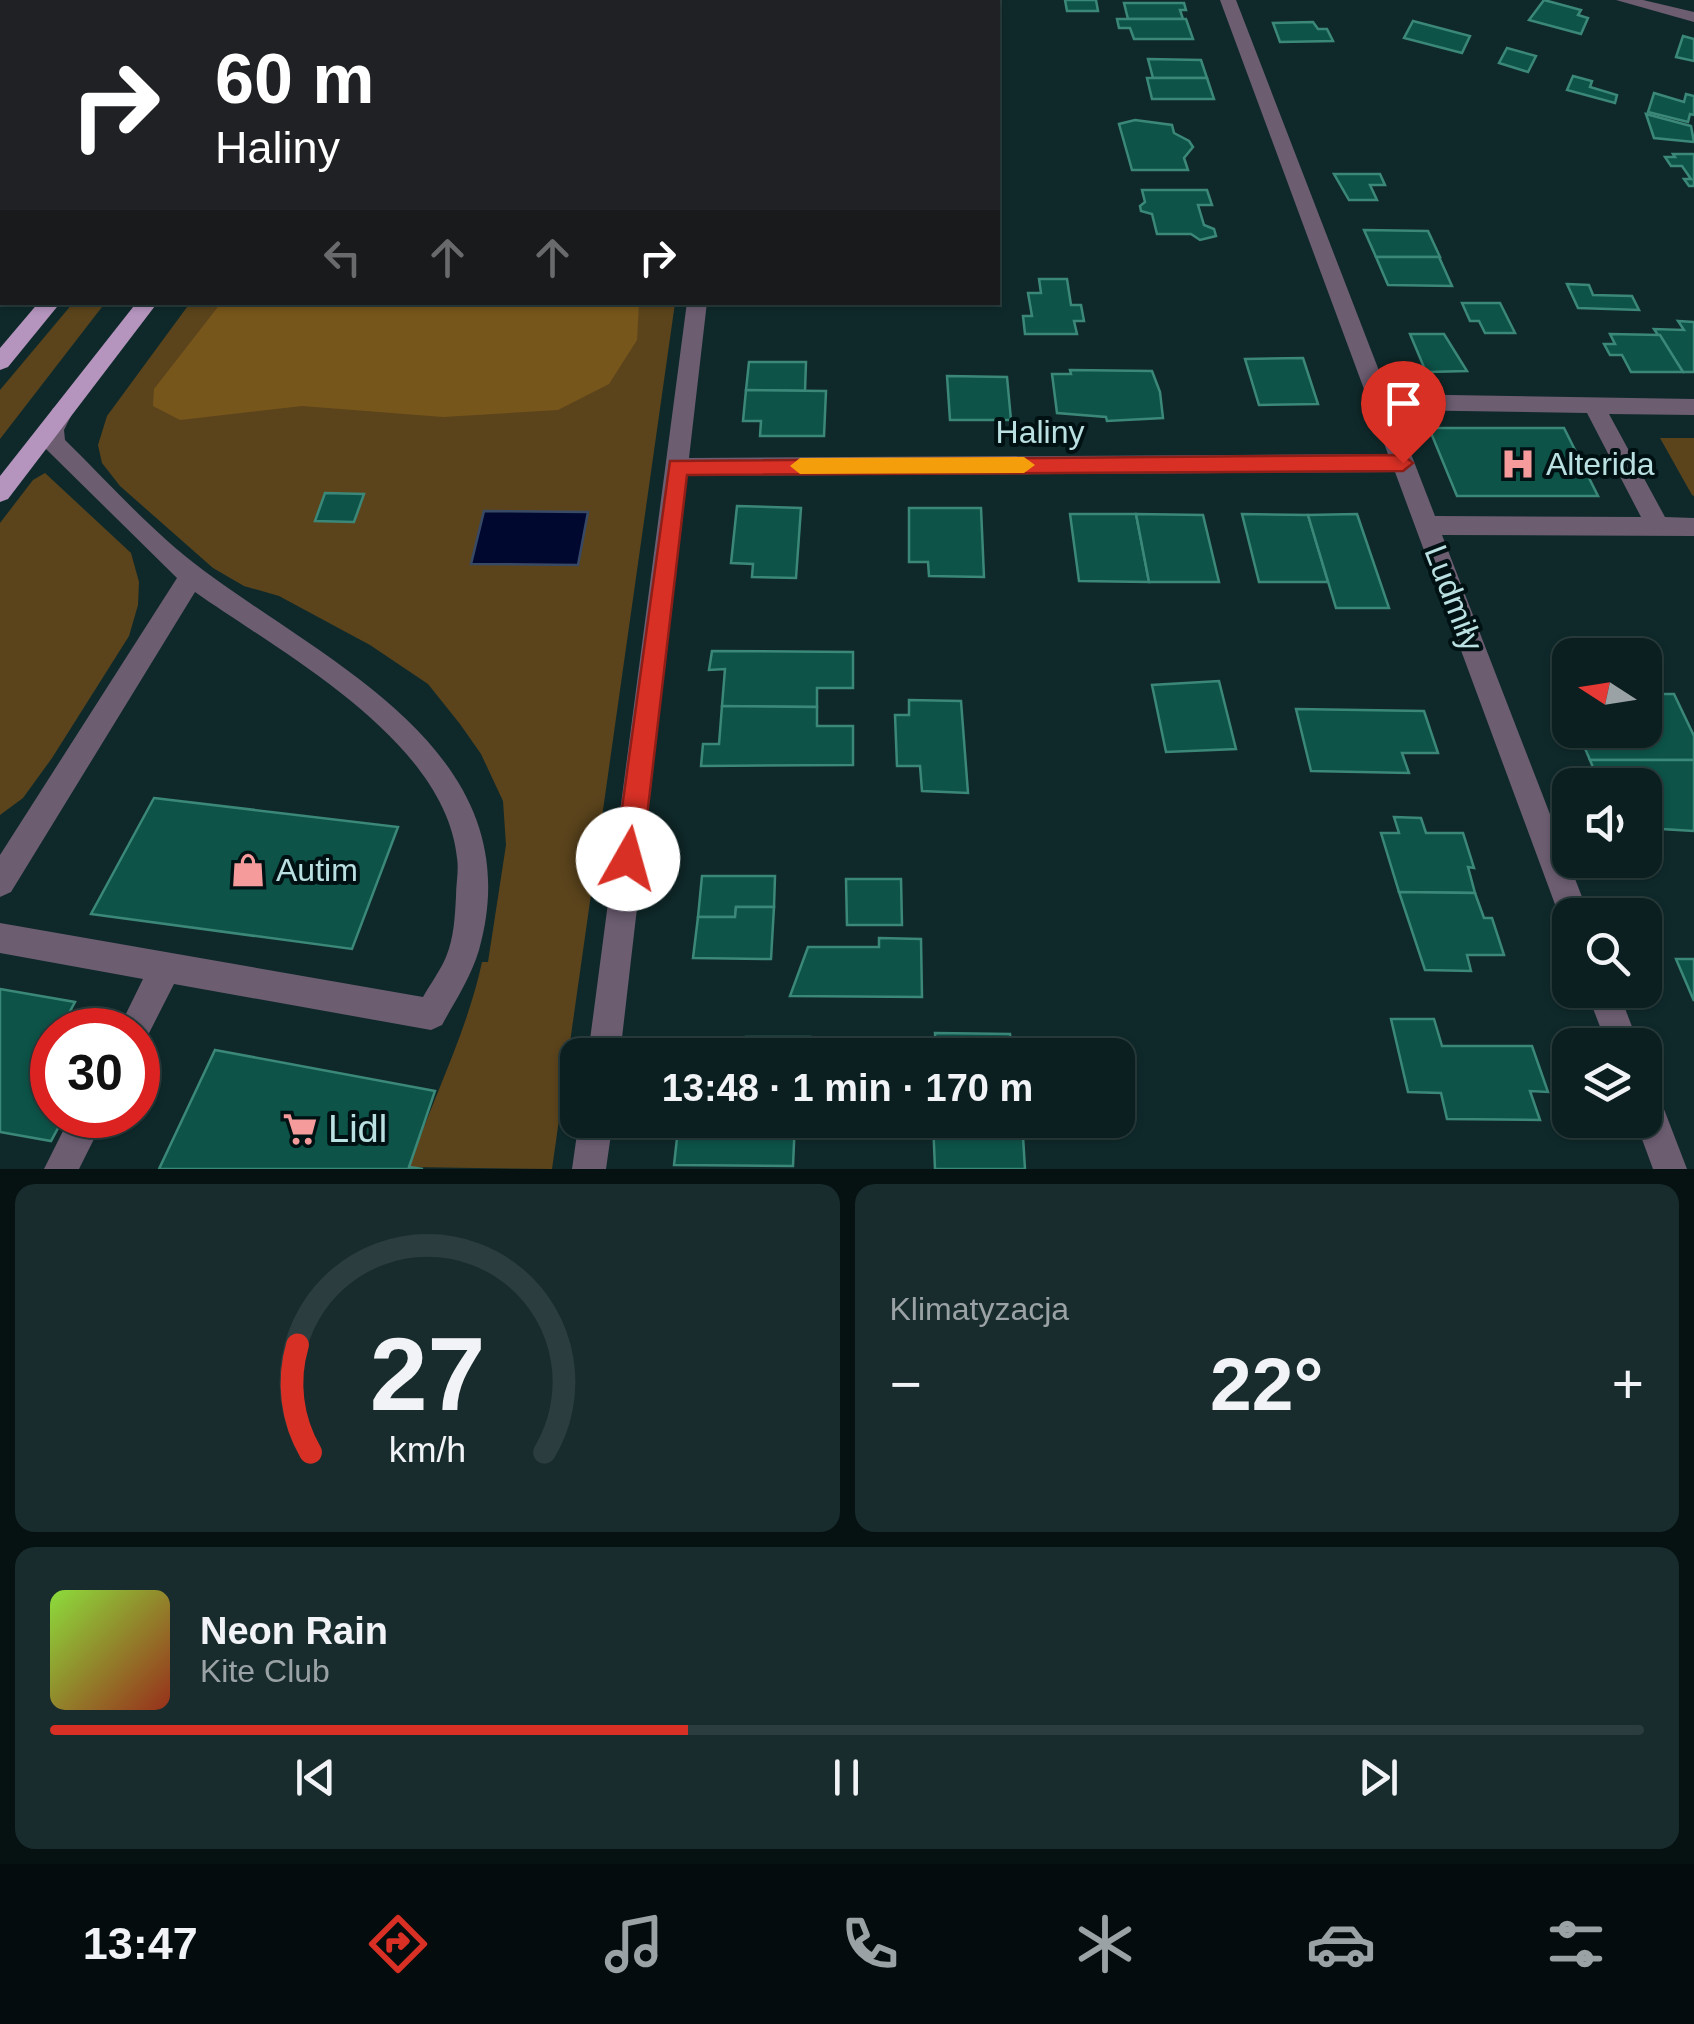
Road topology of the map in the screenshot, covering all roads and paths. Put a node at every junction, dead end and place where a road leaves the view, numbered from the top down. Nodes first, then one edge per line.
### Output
1 (1228, 0) edge
2 (1624, 0) edge
3 (1694, 17) edge
4 (48, 305) edge
5 (146, 305) edge
6 (697, 305) edge
7 (0, 362) edge
8 (1380, 402) junction
9 (1594, 406) junction
10 (1694, 407) edge
11 (61, 414) junction
12 (1403, 463) junction
13 (678, 467) junction
14 (0, 493) edge
15 (1427, 525) junction
16 (1658, 527) junction
17 (1694, 527) edge
18 (192, 576) junction
19 (0, 882) edge
20 (1568, 898) edge
21 (0, 938) edge
22 (166, 969) junction
23 (146, 1008) edge
24 (606, 1038) edge
25 (77, 1138) edge
26 (594, 1138) edge
27 (1658, 1138) edge
28 (61, 1169) edge
29 (590, 1169) edge
30 (1670, 1169) edge

1 - 8 street, Ludmiły
2 - 3 street
4 - 7 main road
5 - 11 main road
6 - 13 street
8 - 9 street
8 - 12 street, Ludmiły
9 - 10 street
9 - 16 street
11 - 14 main road
11 - 18 street
12 - 13 street, Haliny
12 - 15 street, Ludmiły
13 - 24 street
15 - 16 street
15 - 20 street, Ludmiły
16 - 17 street
18 - 19 street
18 - 22 street
21 - 22 street
22 - 23 street
25 - 28 street
26 - 29 street
27 - 30 street

